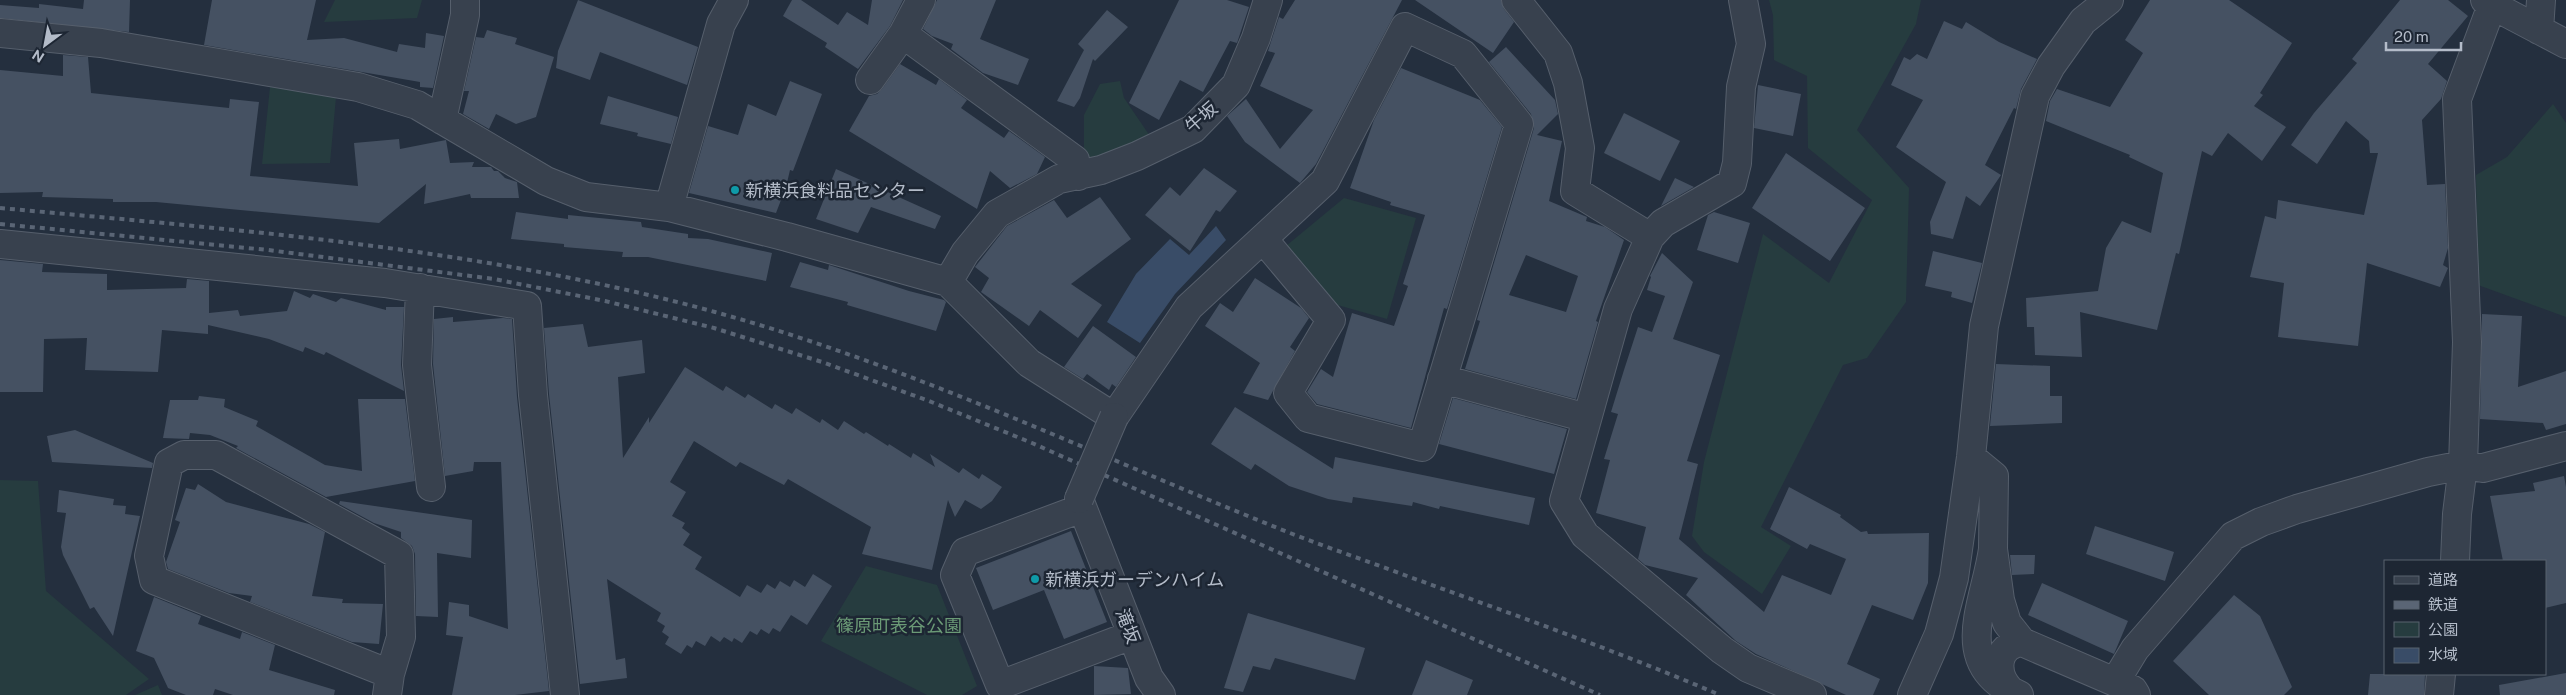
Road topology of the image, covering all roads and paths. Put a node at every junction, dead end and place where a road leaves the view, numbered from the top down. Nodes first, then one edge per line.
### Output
1 (465, 0) edge
2 (734, 0) edge
3 (921, 0) edge
4 (1268, 0) edge
5 (1516, 0) edge
6 (1743, 0) edge
7 (2108, 0) edge
8 (2542, 0) edge
9 (2488, 3) edge
10 (2539, 30) junction
11 (0, 33) edge
12 (903, 34) junction
13 (2566, 44) edge
14 (870, 80) dead end
15 (442, 120) junction
16 (1078, 176) junction
17 (669, 207) junction
18 (1650, 237) junction
19 (1263, 239) junction
20 (0, 244) edge
21 (948, 282) junction
22 (420, 288) junction
23 (1442, 379) junction
24 (1114, 417) junction
25 (1587, 418) junction
26 (2566, 446) edge
27 (1971, 457) junction
28 (2464, 466) junction
29 (431, 487) dead end
30 (1081, 504) junction
31 (1993, 549) junction
32 (2455, 560) edge
33 (1132, 635) junction
34 (2022, 642) junction
35 (2441, 675) edge
36 (389, 684) edge
37 (2126, 688) edge
38 (2015, 693) edge
39 (565, 695) edge
40 (1161, 695) edge
41 (1812, 695) edge
42 (1912, 695) edge
43 (2439, 695) edge

1 - 15 street
2 - 17 street
3 - 12 street
4 - 16 street, 牛坂
5 - 18 street
6 - 18 street
7 - 27 street
8 - 10 street
9 - 10 street
9 - 28 street
10 - 13 street
11 - 15 street
12 - 14 street
12 - 16 street
15 - 17 street
16 - 21 street, 牛坂
17 - 21 street
18 - 25 street
19 - 23 street
19 - 23 street
19 - 24 street
20 - 22 street
21 - 24 street
22 - 29 street
22 - 39 street
23 - 25 street
24 - 30 street, bridge
25 - 41 street
26 - 28 street
27 - 31 street
27 - 42 street
28 - 32 street
28 - 37 street
30 - 33 street, 滝坂
30 - 33 street
31 - 34 street
31 - 38 street
33 - 40 street, 滝坂
34 - 37 street
34 - 38 street
35 - 43 street
36 - 36 street

